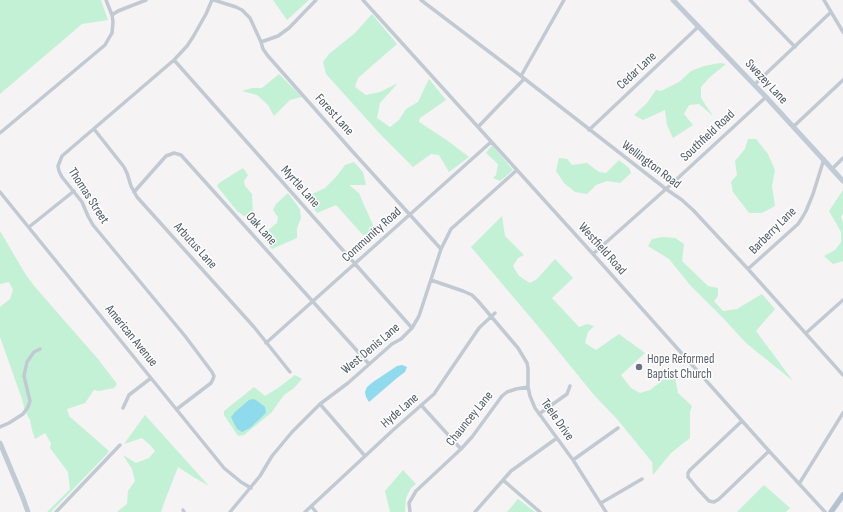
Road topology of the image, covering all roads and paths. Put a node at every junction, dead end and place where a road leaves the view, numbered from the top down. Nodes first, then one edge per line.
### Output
1 (106, 0) edge
2 (146, 0) edge
3 (213, 0) edge
4 (316, 0) edge
5 (363, 0) edge
6 (421, 0) edge
7 (564, 0) edge
8 (672, 0) edge
9 (750, 0) edge
10 (824, 0) edge
11 (831, 12) junction
12 (112, 15) junction
13 (698, 27) junction
14 (843, 32) edge
15 (261, 42) junction
16 (795, 47) junction
17 (174, 60) junction
18 (523, 77) junction
19 (843, 80) edge
20 (754, 85) junction
21 (766, 97) junction
22 (478, 127) junction
23 (793, 127) junction
24 (94, 129) junction
25 (589, 130) junction
26 (0, 133) edge
27 (492, 142) junction
28 (843, 158) edge
29 (824, 159) junction
30 (832, 169) junction
31 (516, 170) junction
32 (843, 181) edge
33 (666, 189) junction
34 (74, 191) junction
35 (134, 192) junction
36 (1, 195) edge
37 (410, 215) junction
38 (29, 227) junction
39 (441, 249) junction
40 (593, 254) junction
41 (355, 264) junction
42 (748, 270) junction
43 (431, 280) junction
44 (843, 300) edge
45 (312, 301) junction
46 (495, 313) dead end
47 (491, 317) junction
48 (412, 328) junction
49 (806, 333) junction
50 (266, 343) junction
51 (40, 349) dead end
52 (369, 364) junction
53 (290, 372) dead end
54 (843, 375) edge
55 (151, 378) junction
56 (570, 386) dead end
57 (528, 387) junction
58 (320, 404) junction
59 (421, 405) junction
60 (123, 408) dead end
61 (177, 409) junction
62 (843, 413) edge
63 (539, 414) junction
64 (742, 421) junction
65 (0, 427) edge
66 (618, 428) dead end
67 (557, 438) junction
68 (0, 443) edge
69 (120, 445) dead end
70 (461, 449) junction
71 (2, 450) edge
72 (769, 451) junction
73 (365, 456) junction
74 (573, 460) junction
75 (642, 479) dead end
76 (502, 480) junction
77 (799, 484) junction
78 (251, 488) junction
79 (843, 495) edge
80 (601, 504) junction
81 (311, 506) junction
82 (28, 512) edge
83 (56, 512) edge
84 (230, 512) edge
85 (305, 512) edge
86 (316, 512) edge
87 (410, 512) edge
88 (475, 512) edge
89 (540, 512) edge
90 (606, 512) edge
91 (825, 512) edge
92 (831, 512) edge

1 - 12 street
2 - 12 street
3 - 15 street, Forest Lane
3 - 17 street, Thomas Street
4 - 15 street
5 - 22 street, Westfield Road
6 - 18 street, Wellington Road
7 - 18 street
8 - 13 street, Swezey Lane
9 - 16 street
10 - 11 street
11 - 14 street
11 - 16 street
12 - 26 street
13 - 20 street, Swezey Lane
13 - 25 street, Cedar Lane
15 - 37 street, Forest Lane
16 - 20 street
17 - 24 street, Thomas Street
17 - 41 street, Myrtle Lane
18 - 22 street
18 - 25 street, Wellington Road
19 - 23 street
20 - 21 street, Swezey Lane
21 - 23 street, Swezey Lane
21 - 33 street, Southfield Road
22 - 27 street, Westfield Road
23 - 29 street, Swezey Lane
24 - 34 street, Thomas Street
24 - 35 street, Arbutus Lane
25 - 33 street, Wellington Road
27 - 31 street, Westfield Road
27 - 37 street, Community Road
28 - 30 street
29 - 30 street, Swezey Lane
29 - 42 street, Barberry Lane
30 - 32 street, Swezey Lane
31 - 39 street, West Denis Lane
31 - 40 street, Westfield Road
33 - 40 street, Southfield Road
33 - 42 street, Wellington Road
34 - 38 street
34 - 61 street, Thomas Street
35 - 45 street, Oak Lane
35 - 50 street, Arbutus Lane
36 - 38 street, American Avenue
37 - 39 street, Forest Lane
37 - 41 street, Community Road
38 - 55 street, American Avenue
39 - 43 street, West Denis Lane
40 - 64 street, Westfield Road
41 - 45 street, Community Road
41 - 48 street, Myrtle Lane
42 - 49 street, Wellington Road
43 - 47 street, Teele Drive
43 - 48 street, West Denis Lane
44 - 49 street
45 - 50 street, Community Road
45 - 52 street, Oak Lane
46 - 47 street, Hyde Lane
47 - 57 street, Teele Drive
47 - 59 street, Hyde Lane
48 - 52 street, West Denis Lane
49 - 54 street, Wellington Road
50 - 53 street, Arbutus Lane
51 - 65 street
52 - 58 street, West Denis Lane
55 - 60 street
55 - 61 street, American Avenue
56 - 63 street
57 - 63 street, Teele Drive
57 - 70 street, Chauncey Lane
58 - 73 street
58 - 78 street, West Denis Lane
59 - 70 street
59 - 73 street, Hyde Lane
61 - 78 street, American Avenue
62 - 77 street
63 - 67 street, Teele Drive
64 - 72 street, Westfield Road
64 - 72 street
66 - 74 street
67 - 74 street, Teele Drive
67 - 76 street
68 - 71 street
69 - 83 street
70 - 87 street, Chauncey Lane
71 - 82 street
72 - 77 street, Westfield Road
73 - 81 street, Hyde Lane
74 - 80 street, Teele Drive
75 - 80 street
76 - 88 street
76 - 89 street
77 - 91 street, Westfield Road
78 - 84 street, West Denis Lane
79 - 92 main road
80 - 90 street, Teele Drive
81 - 85 street, Hyde Lane
81 - 86 street

